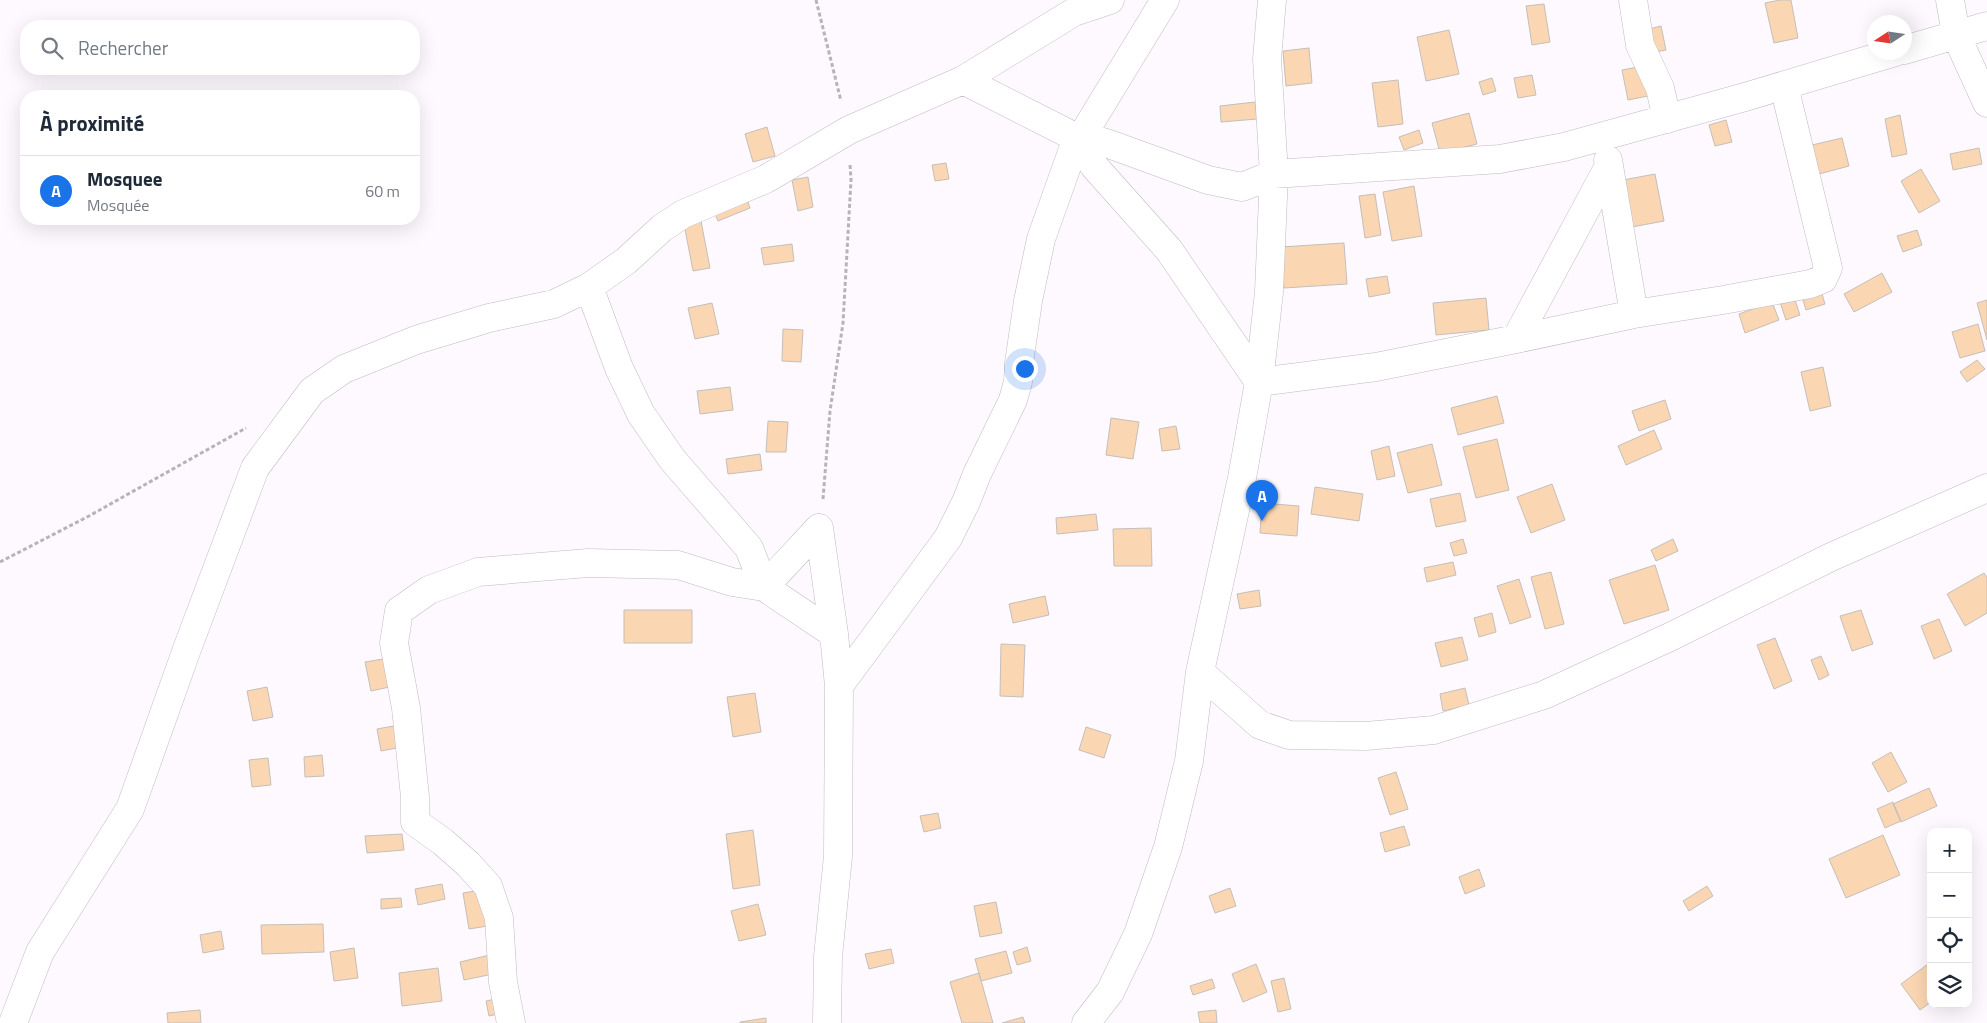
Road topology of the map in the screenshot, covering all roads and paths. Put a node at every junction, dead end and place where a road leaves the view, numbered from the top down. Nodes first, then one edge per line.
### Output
1 (816, 0) edge
2 (1110, 0) edge
3 (1165, 0) edge
4 (1272, 0) edge
5 (1633, 0) edge
6 (1950, 0) edge
7 (1070, 6) edge
8 (1987, 26) edge
9 (1956, 35) junction
10 (1912, 48) edge
11 (1869, 60) edge
12 (963, 80) junction
13 (1784, 86) junction
14 (1987, 104) edge
15 (1667, 119) junction
16 (848, 130) junction
17 (1604, 136) junction
18 (1080, 137) junction
19 (1609, 166) junction
20 (1274, 174) junction
21 (589, 287) junction
22 (1634, 314) junction
23 (1516, 339) junction
24 (1260, 382) junction
25 (252, 425) dead end
26 (1987, 488) edge
27 (819, 528) junction
28 (0, 562) edge
29 (764, 587) junction
30 (834, 634) junction
31 (1200, 672) junction
32 (839, 686) junction
33 (13, 1023) edge
34 (511, 1023) edge
35 (827, 1023) edge
36 (1086, 1023) edge

1 - 16 path
2 - 7 street
3 - 18 street
4 - 20 street
5 - 15 street
6 - 9 street
7 - 12 street
8 - 9 street
9 - 10 street
9 - 14 street
11 - 13 street
12 - 16 street
12 - 18 street
13 - 15 street
13 - 22 street
15 - 17 street
16 - 21 street
16 - 27 path
17 - 19 street
17 - 20 street
18 - 20 street
18 - 24 street
18 - 32 street
19 - 22 street
19 - 23 street
20 - 24 street
21 - 29 street
21 - 33 street
22 - 23 street
23 - 24 street
24 - 31 street
25 - 28 path
26 - 31 street
27 - 29 street
27 - 30 street
29 - 30 street
29 - 34 street
30 - 32 street
31 - 36 street
32 - 35 street

